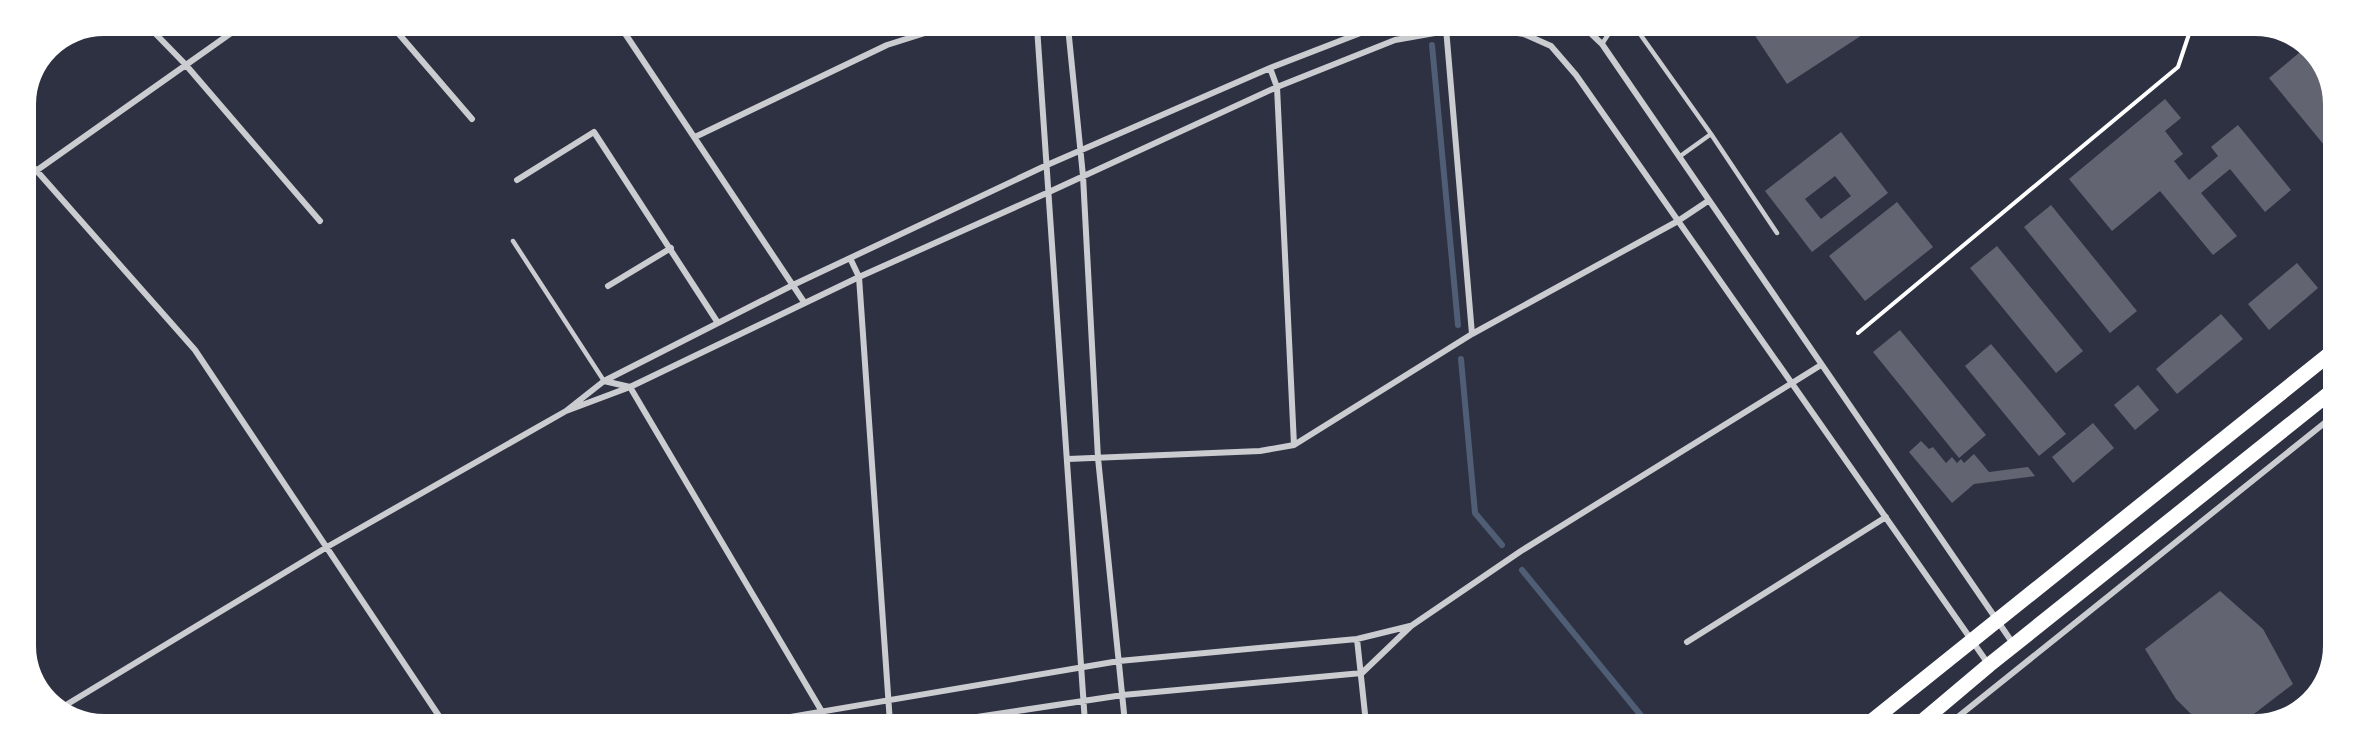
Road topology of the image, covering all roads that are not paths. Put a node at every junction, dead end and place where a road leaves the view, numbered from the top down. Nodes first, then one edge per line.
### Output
1 (158, 36) edge
2 (226, 36) edge
3 (401, 36) edge
4 (627, 36) edge
5 (916, 36) edge
6 (1038, 36) edge
7 (1069, 36) edge
8 (1353, 36) edge
9 (1414, 36) edge
10 (1447, 36) edge
11 (1528, 36) edge
12 (1594, 36) edge
13 (1607, 36) edge
14 (1641, 36) edge
15 (1602, 44) junction
16 (185, 64) junction
17 (1270, 68) junction
18 (1277, 87) junction
19 (472, 119) dead end
20 (1711, 135) junction
21 (694, 137) junction
22 (1081, 151) junction
23 (1678, 157) junction
24 (1047, 165) junction
25 (36, 170) joint
26 (1083, 176) junction
27 (517, 180) dead end
28 (1049, 192) junction
29 (1708, 201) junction
30 (320, 220) dead end
31 (1678, 221) junction
32 (1777, 233) dead end
33 (513, 241) dead end
34 (670, 248) junction
35 (850, 258) junction
36 (859, 277) junction
37 (793, 285) junction
38 (608, 286) dead end
39 (804, 302) junction
40 (718, 323) junction
41 (1472, 334) junction
42 (2323, 359) edge
43 (1821, 365) junction
44 (603, 381) junction
45 (1793, 383) junction
46 (630, 387) junction
47 (2323, 398) edge
48 (566, 411) junction
49 (2323, 424) edge
50 (1294, 445) junction
51 (1098, 458) junction
52 (1068, 459) junction
53 (1886, 517) junction
54 (327, 547) junction
55 (1998, 621) junction
56 (1411, 626) junction
57 (1357, 639) junction
58 (1687, 642) dead end
59 (1973, 642) junction
60 (2014, 645) junction
61 (1119, 661) junction
62 (1989, 665) junction
63 (1080, 666) junction
64 (1362, 673) junction
65 (1123, 695) junction
66 (888, 700) junction
67 (1083, 700) junction
68 (68, 704) edge
69 (821, 710) junction
70 (438, 714) edge
71 (801, 714) edge
72 (822, 714) edge
73 (889, 714) edge
74 (994, 714) edge
75 (1084, 714) edge
76 (1124, 714) edge
77 (1365, 714) edge
78 (1883, 714) edge
79 (1931, 714) edge
80 (1961, 714) edge

1 - 16 street
2 - 16 street
3 - 19 street
4 - 21 street
5 - 21 street
6 - 24 street
7 - 22 street
8 - 17 street
9 - 18 street
10 - 41 street
11 - 31 street
12 - 15 street
13 - 15 lane
14 - 20 lane
15 - 23 street
16 - 25 street
16 - 30 street
17 - 18 street
17 - 22 street
18 - 26 street
18 - 50 street
20 - 23 lane
20 - 32 lane
21 - 37 street
22 - 24 street
22 - 26 street
23 - 29 street
24 - 28 street
24 - 35 street
25 - 54 street
26 - 28 street
26 - 51 street
27 - 34 street
28 - 36 street
28 - 52 street
29 - 31 street
29 - 43 street
31 - 41 street
31 - 45 street
33 - 44 lane
34 - 38 street
34 - 40 street
35 - 36 street
35 - 37 street
36 - 39 street
36 - 66 street
37 - 39 street
37 - 40 street
39 - 46 street
40 - 44 street
41 - 50 street
42 - 55 main road
43 - 45 street
43 - 55 street
44 - 46 street
44 - 48 street
45 - 53 street
45 - 56 street
46 - 48 street
46 - 69 street
47 - 60 main road
48 - 54 street
49 - 80 street
50 - 51 street
51 - 52 street
51 - 61 street
52 - 63 street
53 - 58 street
53 - 59 street
54 - 68 street
54 - 70 street
55 - 59 main road
55 - 60 street
56 - 57 street
56 - 64 street
57 - 61 street
57 - 64 street
59 - 62 street
59 - 78 main road
60 - 62 main road
61 - 63 street
61 - 65 street
62 - 79 main road
63 - 66 street
63 - 67 street
64 - 65 street
64 - 77 street
65 - 67 street
65 - 76 street
66 - 69 street
66 - 73 street
67 - 74 street
67 - 75 street
69 - 71 street
69 - 72 street

